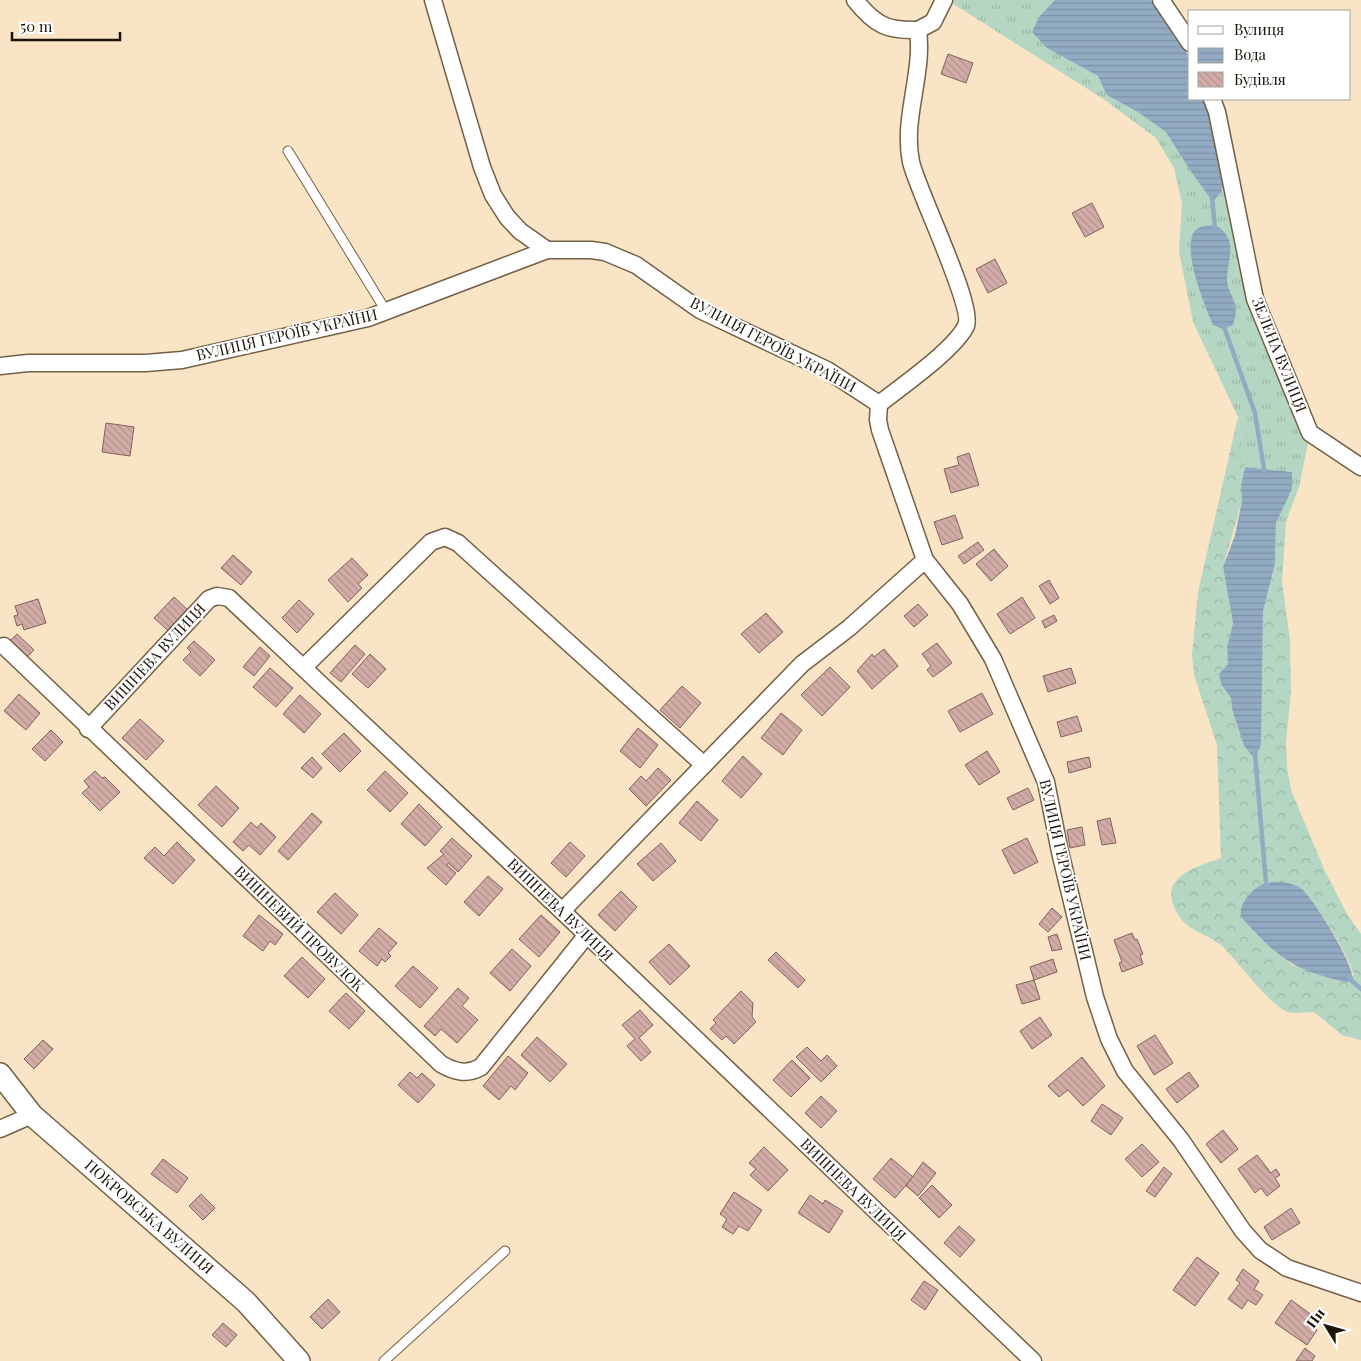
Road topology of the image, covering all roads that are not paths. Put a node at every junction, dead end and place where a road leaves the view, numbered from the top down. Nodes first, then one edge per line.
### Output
1 (433, 0) edge
2 (855, 0) edge
3 (944, 0) edge
4 (1161, 0) edge
5 (918, 30) junction
6 (1188, 40) edge
7 (1212, 100) edge
8 (288, 151) dead end
9 (547, 250) junction
10 (386, 312) junction
11 (0, 366) edge
12 (880, 404) junction
13 (1361, 467) edge
14 (925, 560) junction
15 (4, 646) dead end
16 (304, 667) junction
17 (88, 729) junction
18 (704, 765) junction
19 (562, 911) junction
20 (586, 936) junction
21 (0, 1074) edge
22 (32, 1115) junction
23 (0, 1128) edge
24 (505, 1251) dead end
25 (1361, 1293) edge
26 (299, 1361) edge
27 (384, 1361) edge
28 (1033, 1361) edge

1 - 9 street
2 - 5 street
3 - 5 street
4 - 6 street
5 - 12 street
7 - 13 street, ЗЕЛЕНА ВУЛИЦЯ
8 - 10 lane
9 - 10 street, ВУЛИЦЯ ГЕРОЇВ УКРАЇНИ
9 - 12 street, ВУЛИЦЯ ГЕРОЇВ УКРАЇНИ
10 - 11 street, ВУЛИЦЯ ГЕРОЇВ УКРАЇНИ
12 - 14 street, ВУЛИЦЯ ГЕРОЇВ УКРАЇНИ
14 - 18 street
14 - 25 street, ВУЛИЦЯ ГЕРОЇВ УКРАЇНИ
15 - 17 street, ВИШНЕВИЙ ПРОВУЛОК
16 - 17 street, ВИШНЕВА ВУЛИЦЯ
16 - 18 street
16 - 19 street, ВИШНЕВА ВУЛИЦЯ
17 - 20 street, ВИШНЕВИЙ ПРОВУЛОК
18 - 19 street
19 - 20 street, ВИШНЕВА ВУЛИЦЯ
20 - 28 street, ВИШНЕВА ВУЛИЦЯ
21 - 22 street, ПОКРОВСЬКА ВУЛИЦЯ
22 - 23 street
22 - 26 street, ПОКРОВСЬКА ВУЛИЦЯ
24 - 27 lane

